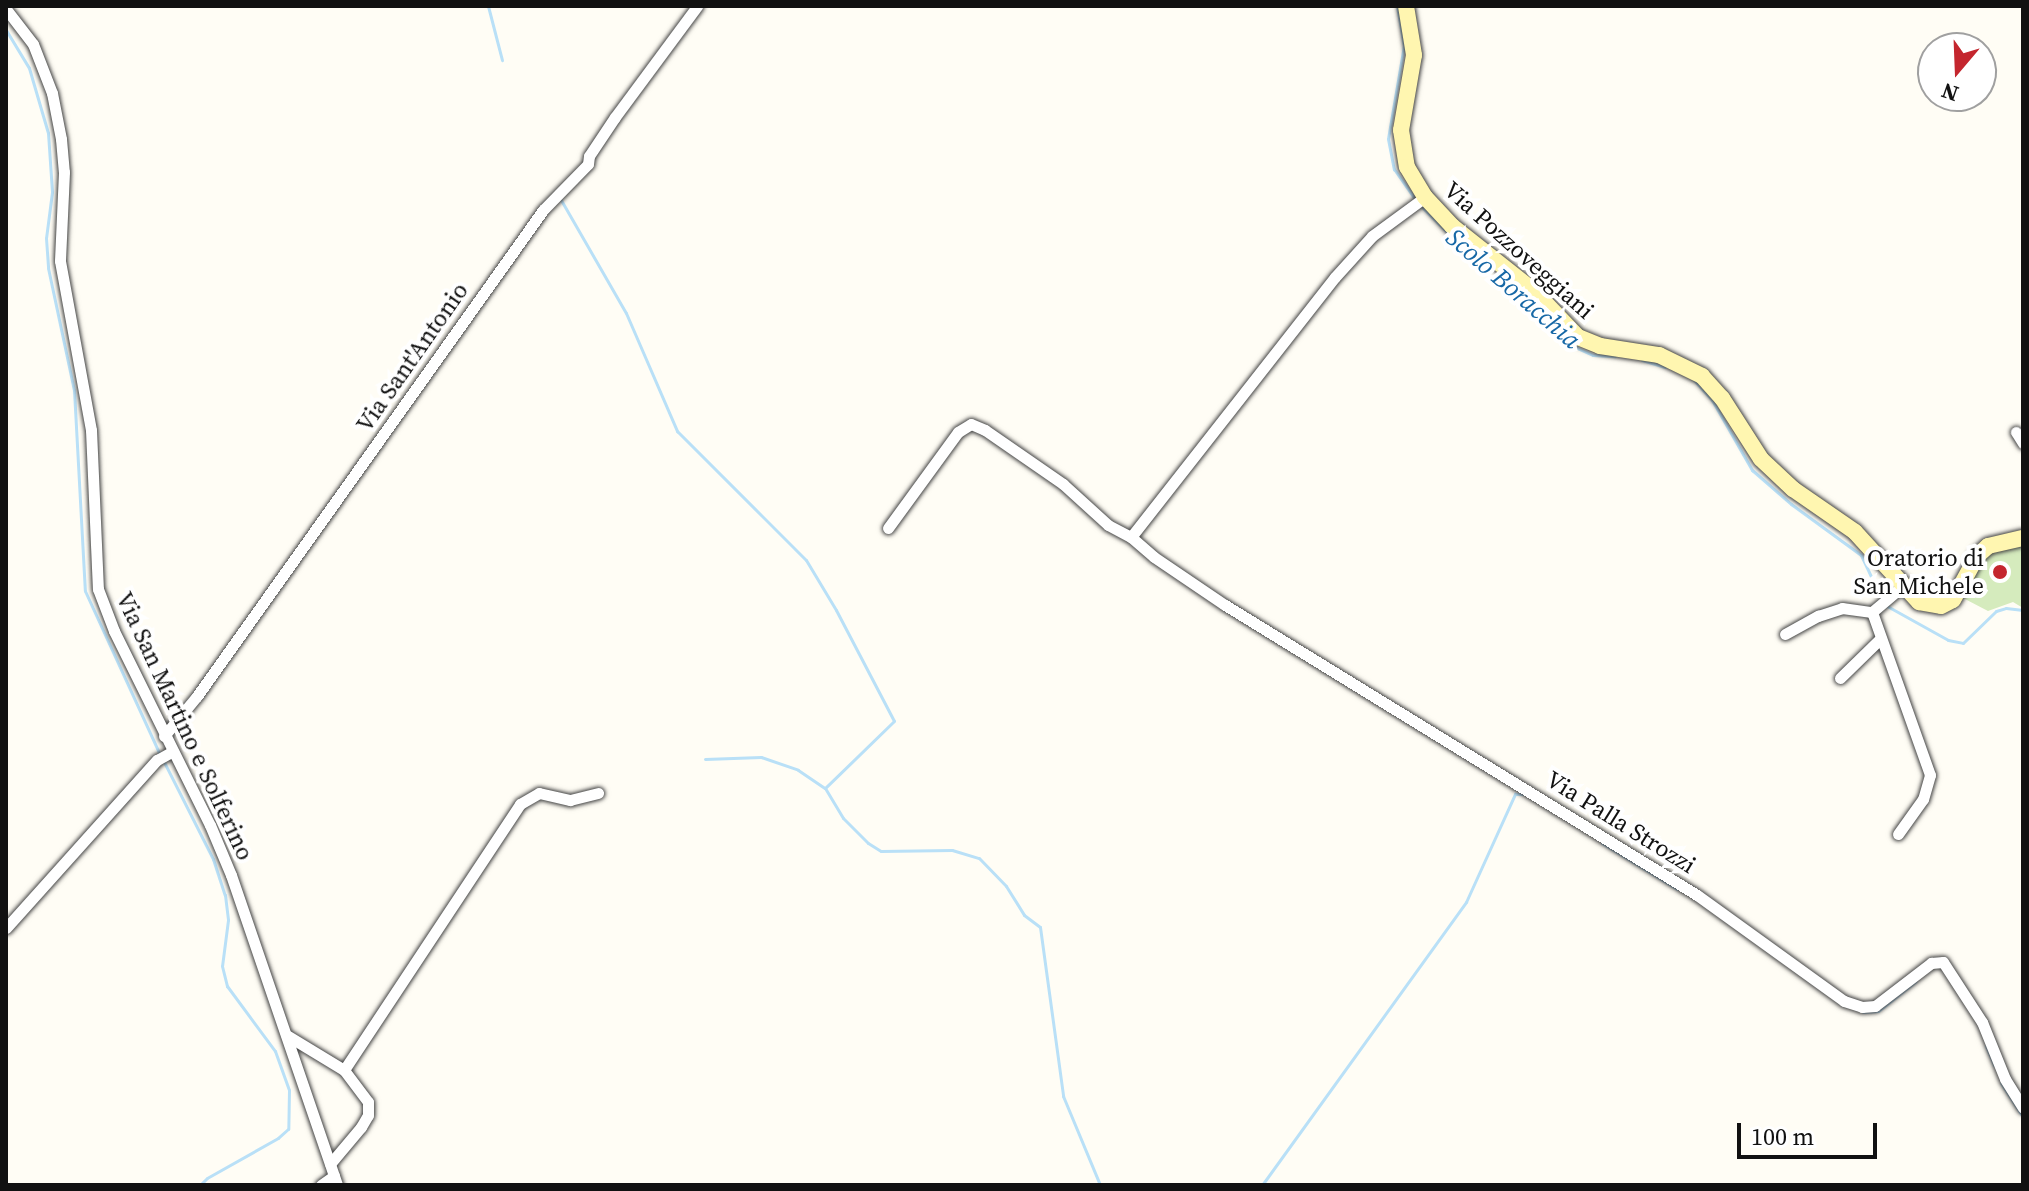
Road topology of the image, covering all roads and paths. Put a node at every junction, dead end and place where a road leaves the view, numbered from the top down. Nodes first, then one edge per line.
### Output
1 (697, 6) edge
2 (1406, 6) edge
3 (6, 9) edge
4 (1417, 202) junction
5 (2016, 432) dead end
6 (2023, 443) edge
7 (888, 528) dead end
8 (1131, 537) junction
9 (2023, 538) edge
10 (1900, 587) junction
11 (1874, 610) junction
12 (1785, 634) dead end
13 (1879, 640) junction
14 (1840, 678) dead end
15 (164, 736) junction
16 (165, 755) junction
17 (598, 793) dead end
18 (1898, 834) dead end
19 (6, 928) edge
20 (288, 1036) junction
21 (344, 1070) junction
22 (2023, 1108) edge
23 (334, 1175) edge
24 (321, 1185) edge

1 - 15 street, Via Sant'Antonio
2 - 4 street, Via Pozzoveggiani
3 - 15 street, Via San Martino e Solferino
4 - 8 street
4 - 10 street, Via Pozzoveggiani
5 - 6 street
7 - 8 street, Via Palla Strozzi
8 - 22 street, Via Palla Strozzi
9 - 10 street, Via Pozzoveggiani
10 - 11 street
11 - 12 street
11 - 13 street
13 - 14 street
13 - 18 street
15 - 16 street, Via San Martino e Solferino
16 - 19 street
16 - 20 street, Via San Martino e Solferino
17 - 21 street
20 - 21 street
20 - 23 street, Via San Martino e Solferino
21 - 23 street
23 - 24 street

